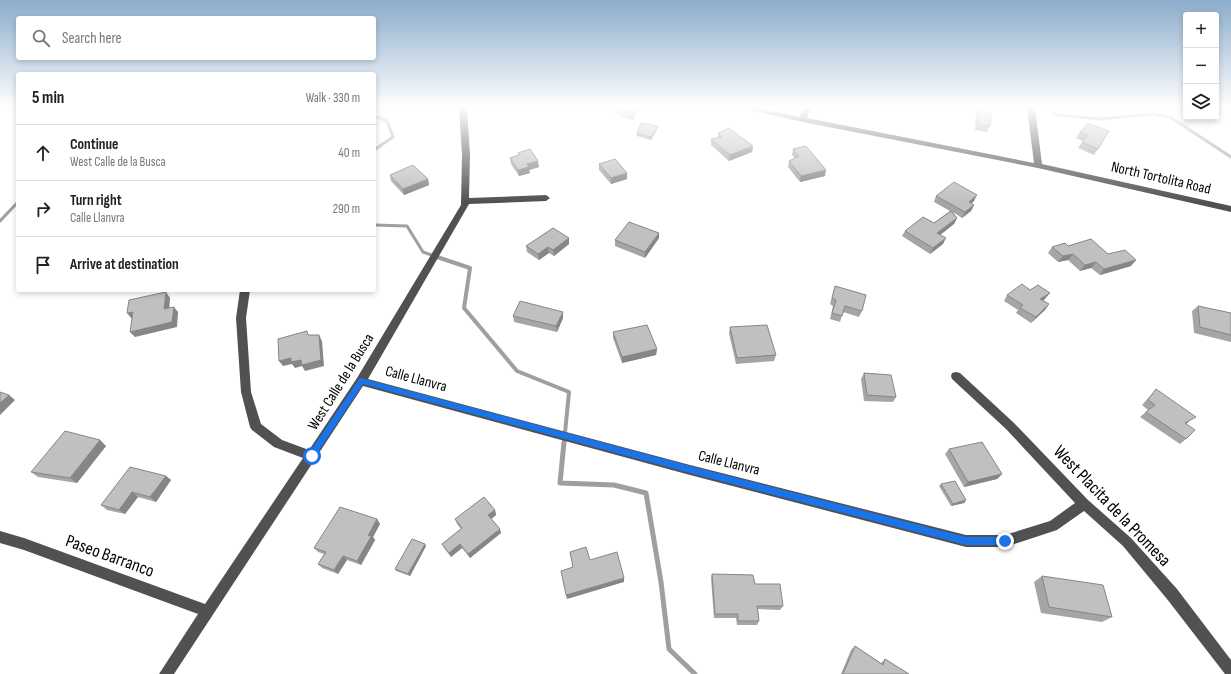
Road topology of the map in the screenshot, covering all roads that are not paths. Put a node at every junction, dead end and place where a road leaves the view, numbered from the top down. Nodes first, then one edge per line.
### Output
1 (465, 138) edge
2 (897, 138) edge
3 (1035, 138) edge
4 (1038, 166) junction
5 (546, 198) dead end
6 (466, 201) junction
7 (1231, 209) edge
8 (245, 292) edge
9 (956, 376) dead end
10 (361, 380) junction
11 (312, 456) junction
12 (1084, 504) junction
13 (0, 537) edge
14 (207, 611) junction
15 (1231, 671) edge
16 (166, 674) edge

1 - 6 street, West Calle de la Busca
2 - 4 street, North Tortolita Road
3 - 4 street
4 - 7 street, North Tortolita Road
5 - 6 street
6 - 10 street, West Calle de la Busca
8 - 11 street
9 - 12 street, West Placita de la Promesa
10 - 11 street, West Calle de la Busca
10 - 12 street, Calle Llanvra
11 - 14 street, West Calle de la Busca
12 - 15 street, West Placita de la Promesa
13 - 14 street, Paseo Barranco
14 - 16 street, West Calle de la Busca

